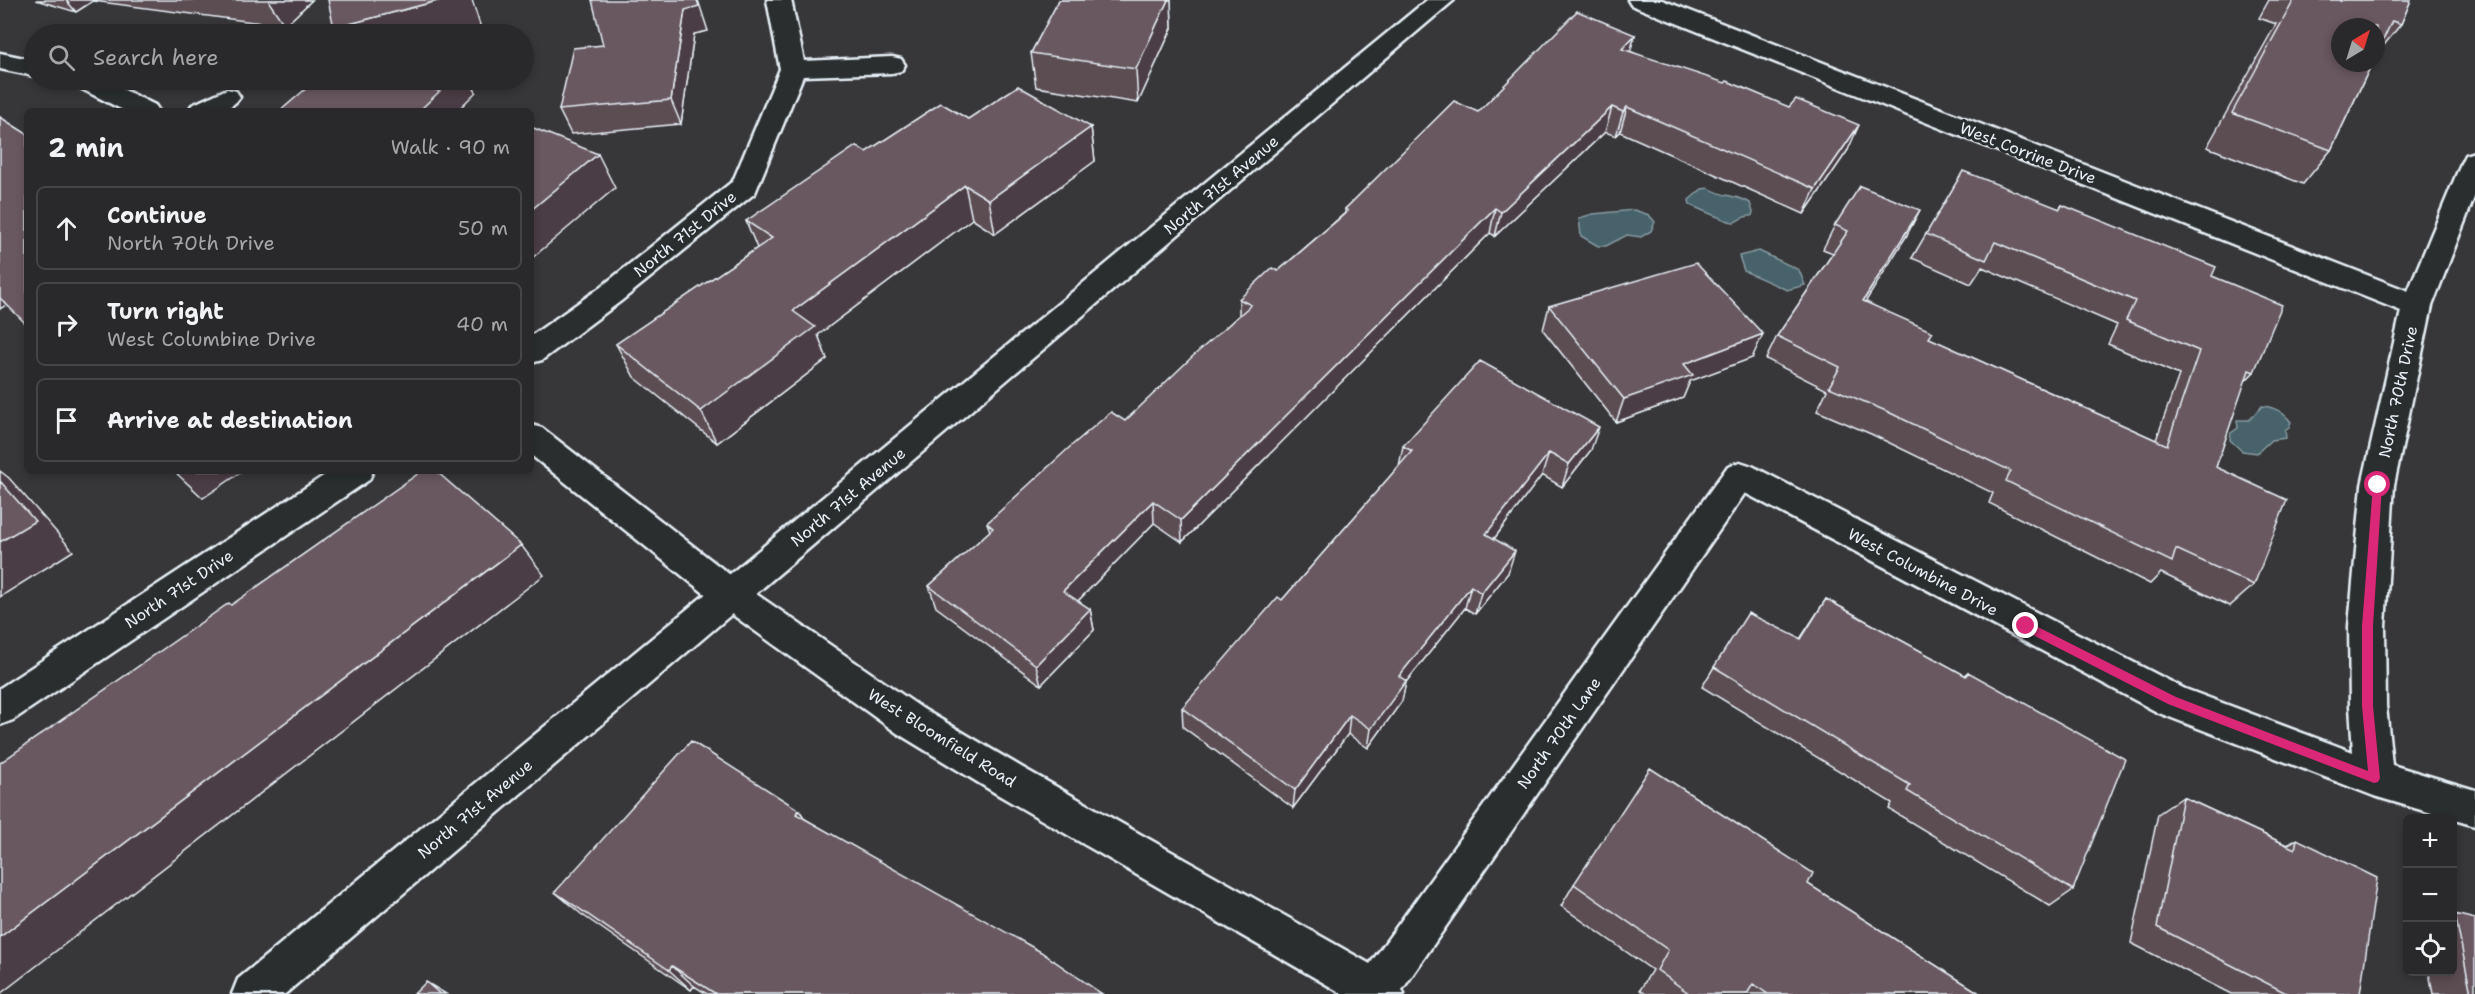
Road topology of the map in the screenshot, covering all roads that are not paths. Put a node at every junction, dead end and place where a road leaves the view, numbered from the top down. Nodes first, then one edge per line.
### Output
1 (779, 0) edge
2 (1442, 0) edge
3 (1640, 0) edge
4 (0, 61) edge
5 (892, 65) dead end
6 (24, 66) edge
7 (793, 69) junction
8 (105, 90) edge
9 (227, 97) dead end
10 (140, 108) edge
11 (207, 108) edge
12 (2475, 161) edge
13 (2417, 306) junction
14 (534, 350) edge
15 (534, 439) edge
16 (352, 474) edge
17 (1740, 475) joint
18 (731, 595) junction
19 (0, 708) edge
20 (2374, 778) junction
21 (2475, 808) edge
22 (1380, 992) edge
23 (253, 994) edge

1 - 7 street
2 - 18 street, North 71st Avenue
3 - 13 street, West Corrine Drive
4 - 6 street
5 - 7 street
7 - 14 street, North 71st Drive
8 - 10 street
9 - 11 street
12 - 13 street, North 70th Drive
13 - 20 street, North 70th Drive
15 - 18 street, West Bloomfield Road
16 - 19 street, North 71st Drive
17 - 20 street, West Columbine Drive
17 - 22 street, North 70th Lane
18 - 22 street, West Bloomfield Road
18 - 23 street, North 71st Avenue
20 - 21 street, West Columbine Drive

